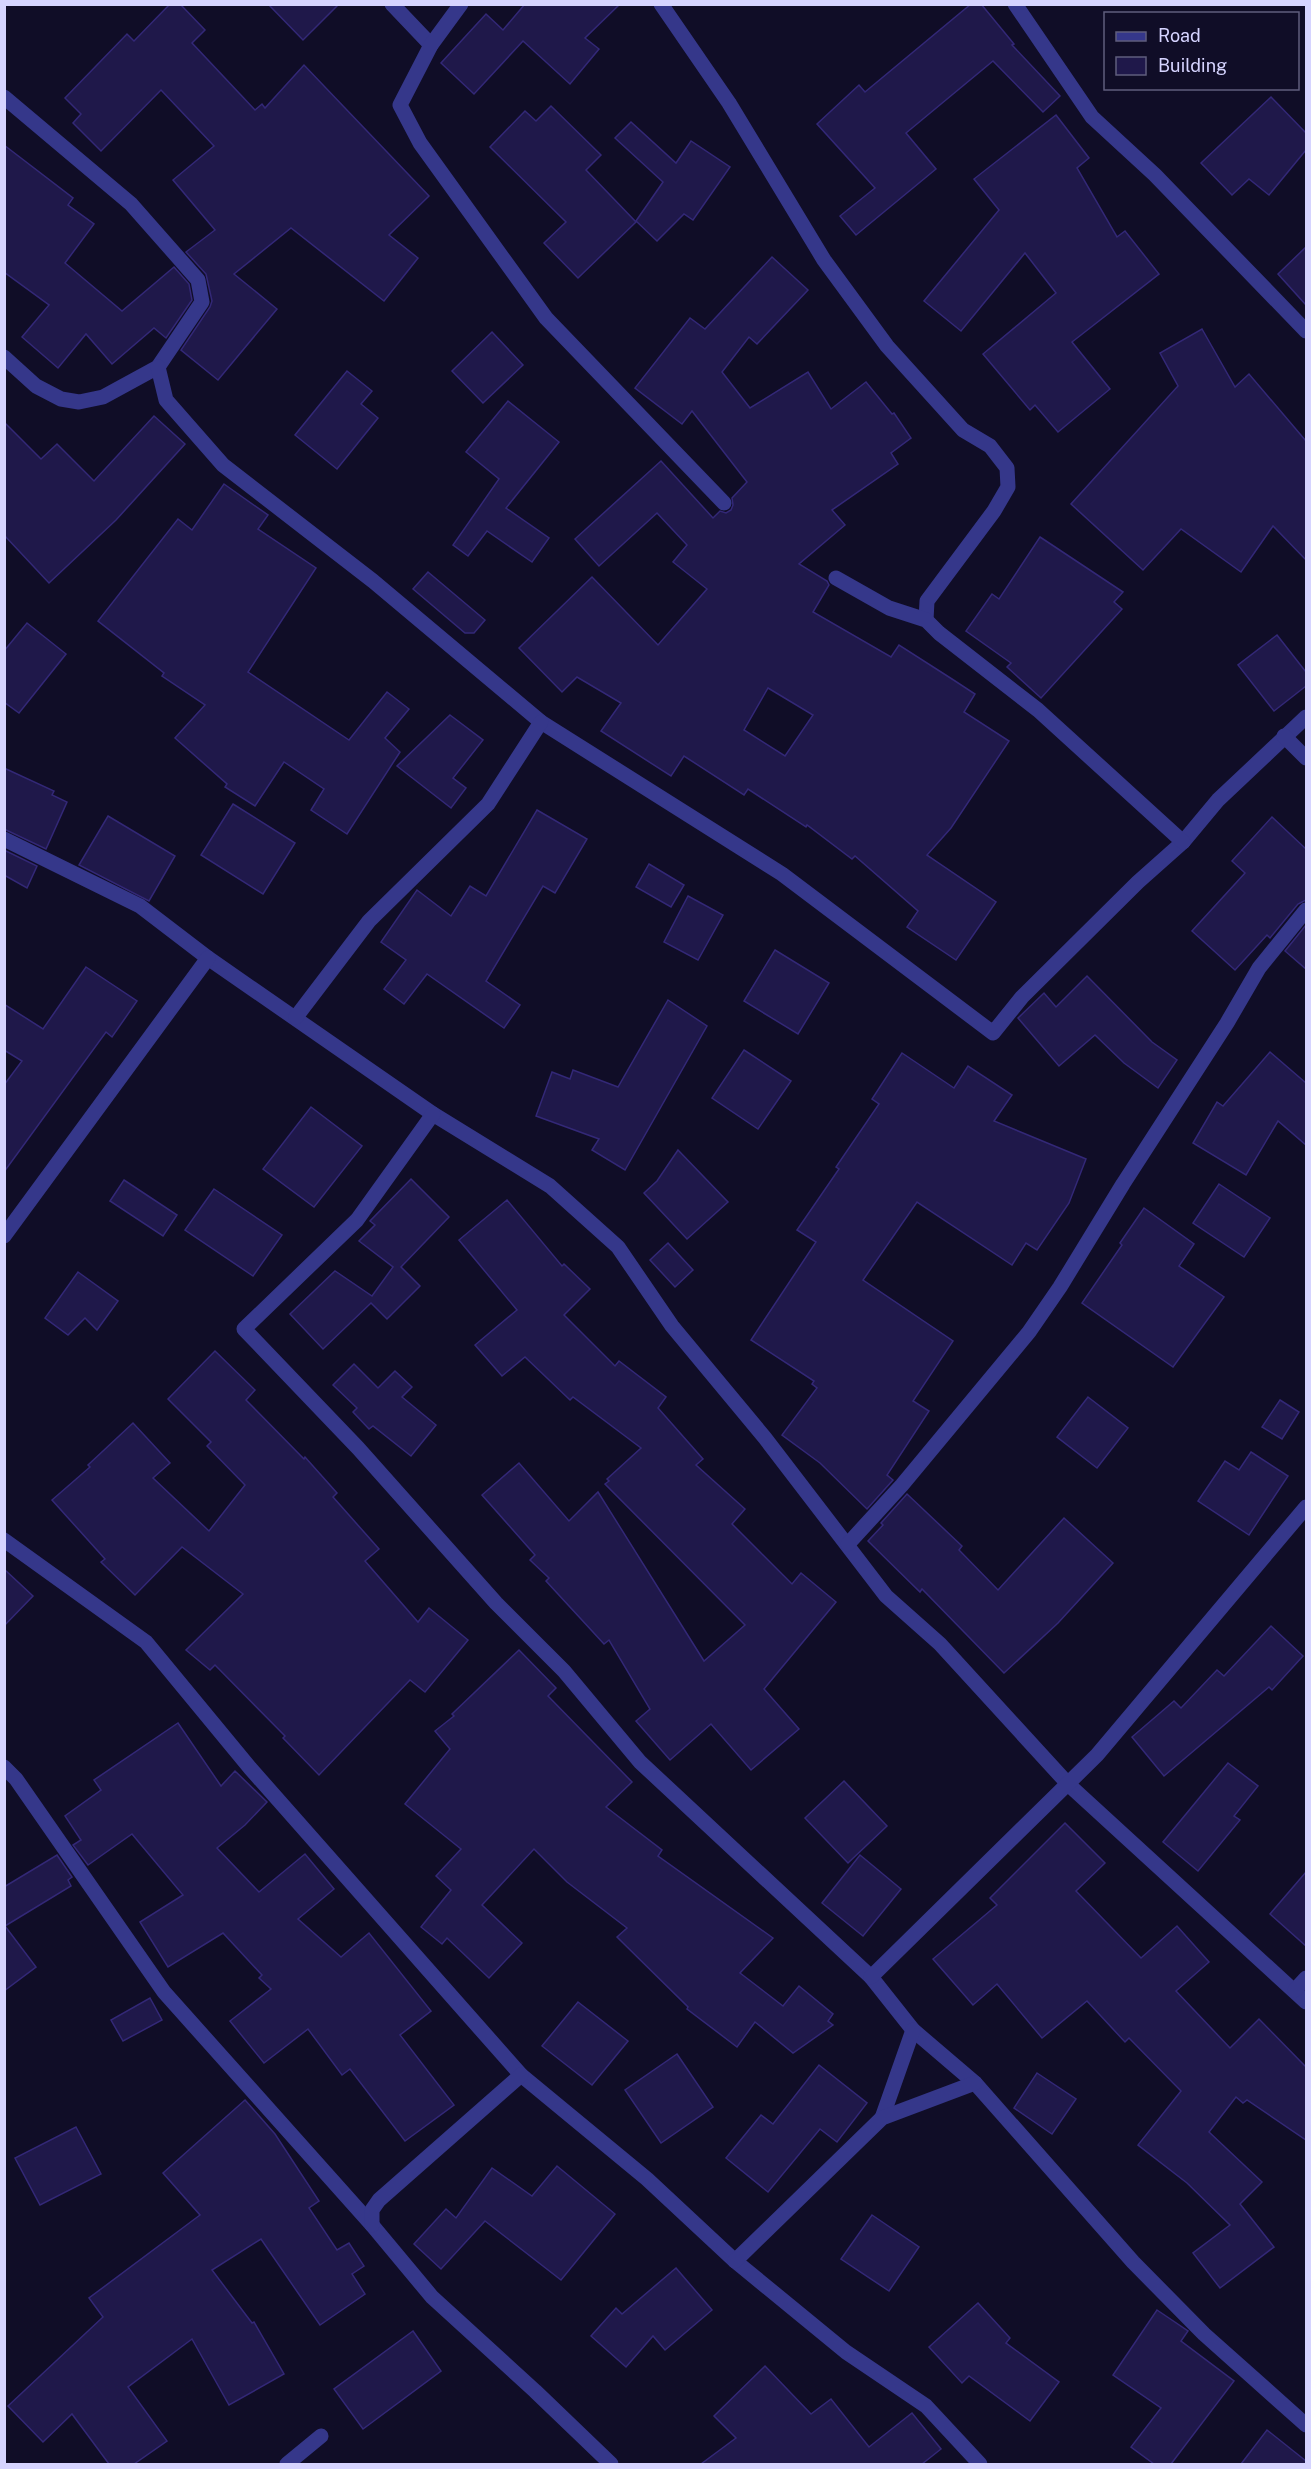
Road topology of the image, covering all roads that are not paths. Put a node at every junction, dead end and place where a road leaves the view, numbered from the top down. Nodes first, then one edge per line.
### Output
1 (392, 4) edge
2 (461, 4) edge
3 (661, 4) edge
4 (1015, 4) edge
5 (431, 45) junction
6 (4, 97) edge
7 (1306, 331) edge
8 (4, 357) edge
9 (158, 367) junction
10 (724, 503) dead end
11 (836, 578) dead end
12 (926, 620) junction
13 (1306, 717) edge
14 (541, 722) junction
15 (1284, 736) junction
16 (1306, 758) edge
17 (4, 839) edge
18 (1183, 842) junction
19 (1306, 910) edge
20 (208, 958) junction
21 (296, 1017) junction
22 (433, 1114) junction
23 (4, 1236) edge
24 (1306, 1507) edge
25 (4, 1540) edge
26 (848, 1544) junction
27 (4, 1767) edge
28 (1069, 1785) junction
29 (871, 1977) junction
30 (1306, 1978) edge
31 (1295, 1990) junction
32 (1306, 2002) edge
33 (913, 2030) junction
34 (521, 2075) junction
35 (975, 2083) junction
36 (882, 2118) junction
37 (372, 2225) junction
38 (735, 2261) junction
39 (1306, 2425) edge
40 (321, 2436) dead end
41 (287, 2464) edge
42 (611, 2464) edge
43 (980, 2464) edge

1 - 5 street
2 - 5 street
3 - 12 street
4 - 7 street
5 - 10 street
6 - 9 street
8 - 9 street
9 - 14 street
11 - 12 street
12 - 18 street
13 - 15 street
14 - 18 street
14 - 21 street
15 - 16 street
15 - 18 street
17 - 20 street
19 - 26 street
20 - 21 street
20 - 23 street
21 - 22 street
22 - 26 street
22 - 29 street
24 - 28 street
25 - 34 street
26 - 28 street
27 - 37 street
28 - 29 street
28 - 31 street
29 - 33 street
30 - 31 street
31 - 32 street
33 - 35 street
33 - 36 street
34 - 37 street
34 - 38 street
35 - 36 street
35 - 39 street
36 - 38 street
37 - 42 street
38 - 43 street
40 - 41 street

